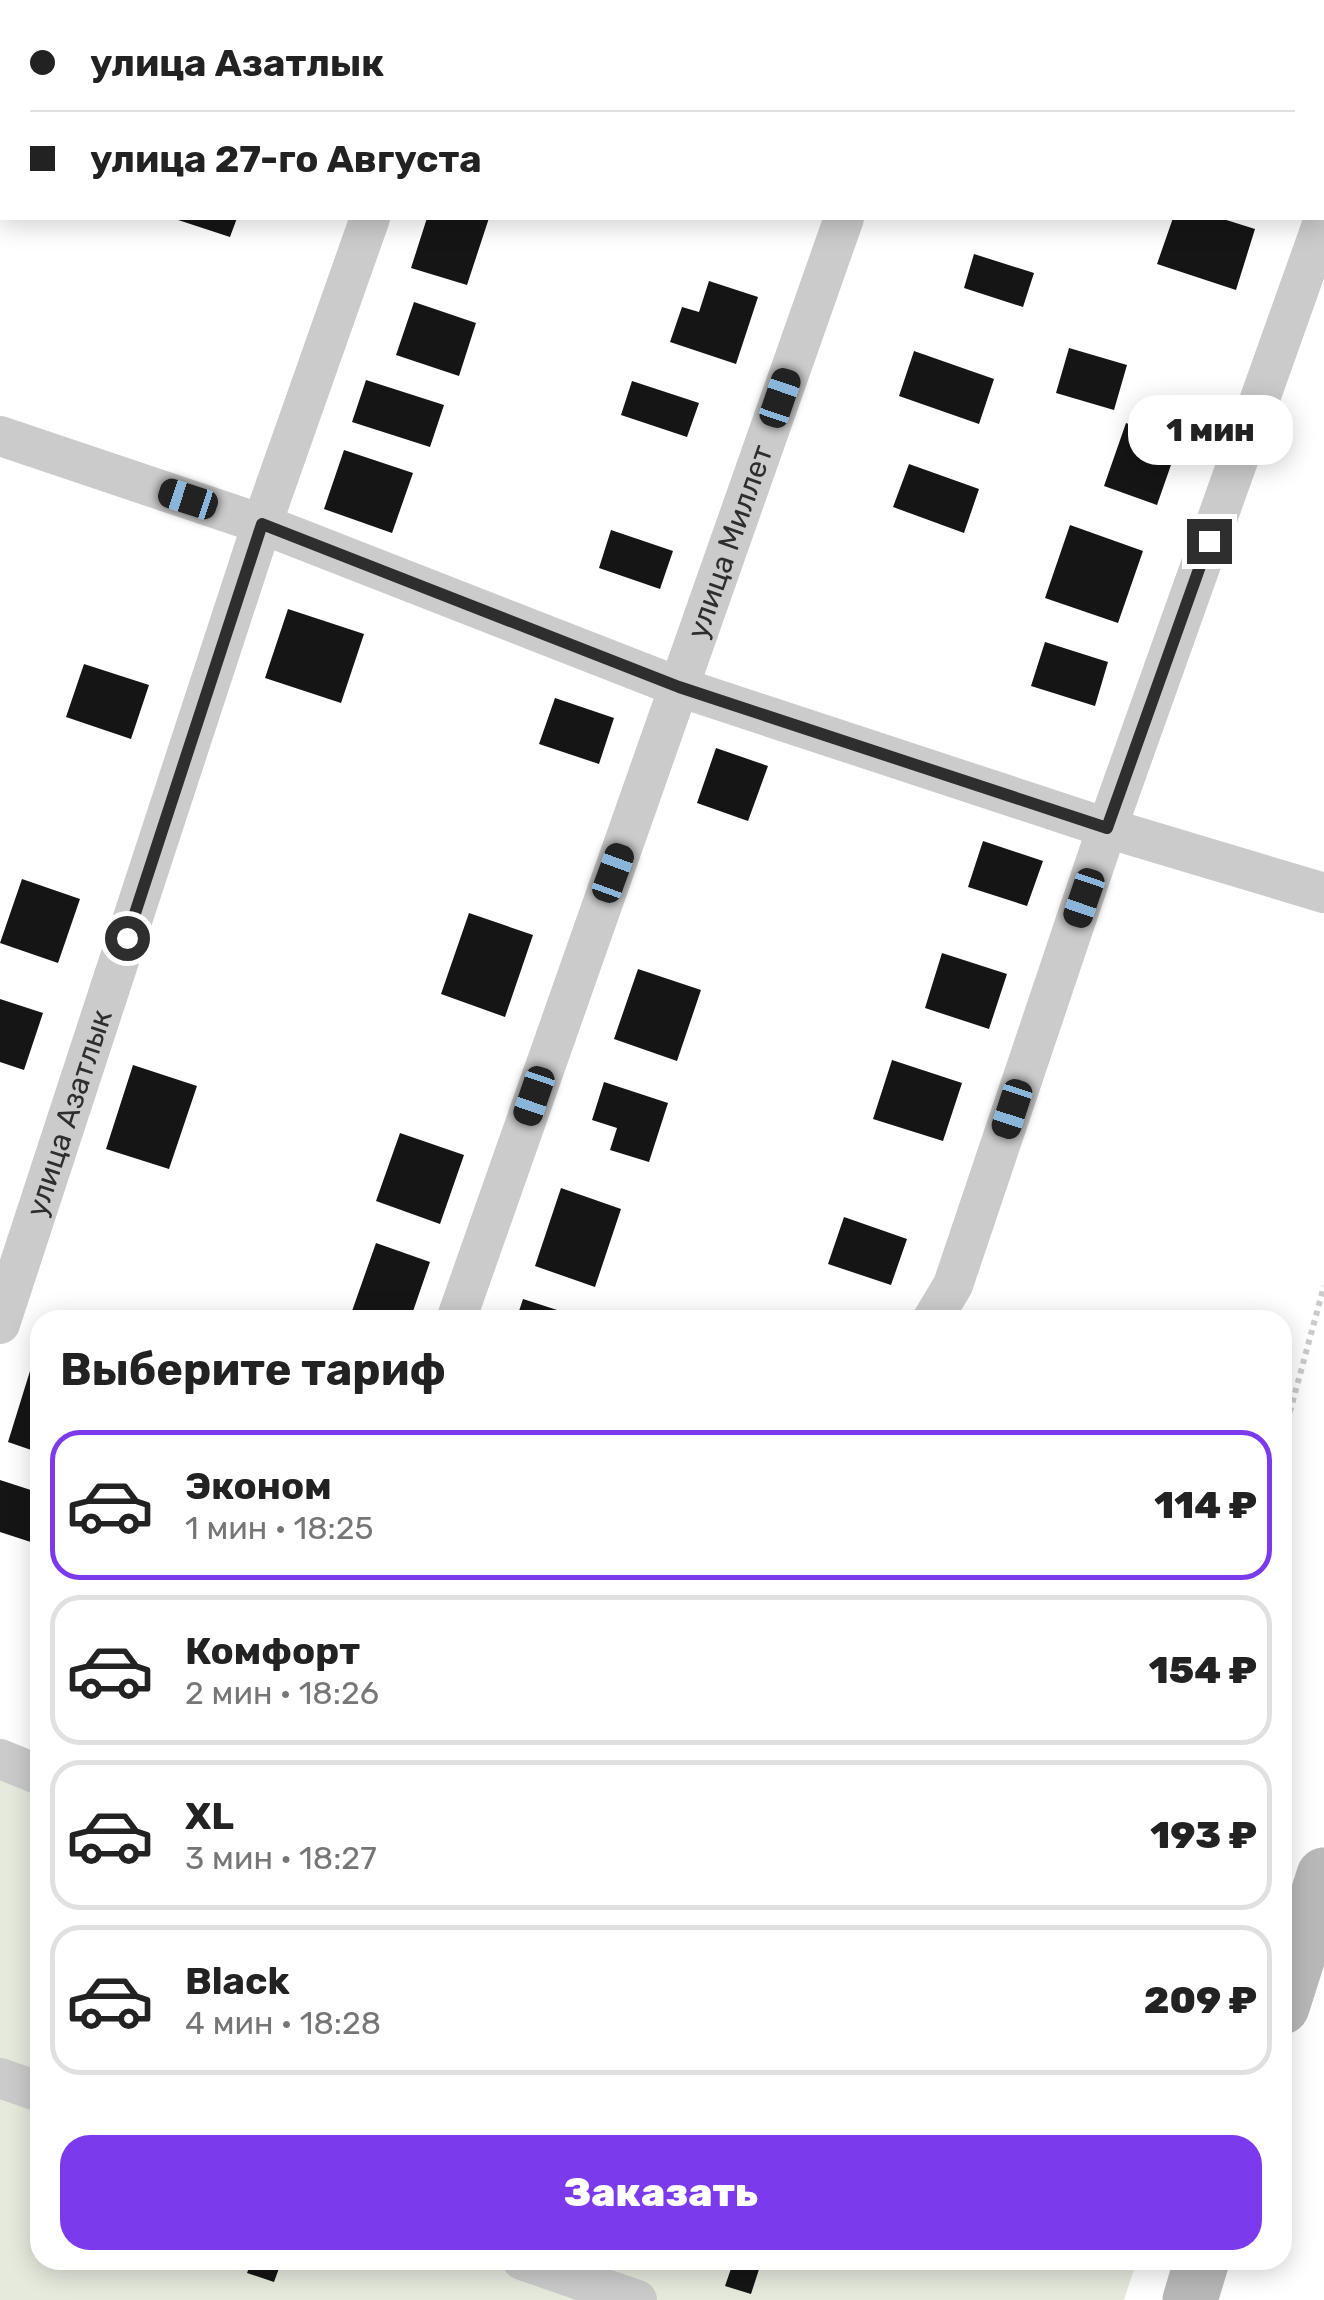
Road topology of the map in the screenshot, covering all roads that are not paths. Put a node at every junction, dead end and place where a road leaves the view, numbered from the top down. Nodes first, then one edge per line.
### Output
1 (369, 220) edge
2 (843, 220) edge
3 (1324, 220) edge
4 (0, 436) edge
5 (262, 524) junction
6 (679, 687) junction
7 (1107, 828) junction
8 (1324, 893) edge
9 (460, 1310) edge
10 (938, 1310) edge
11 (0, 1324) edge
12 (0, 1759) edge
13 (30, 1771) edge
14 (1324, 1875) edge
15 (1292, 1976) edge
16 (0, 2078) edge
17 (30, 2088) edge
18 (551, 2270) edge
19 (1199, 2270) edge
20 (637, 2300) edge
21 (1190, 2300) edge

1 - 5 street, улица Азатлык
2 - 6 street, улица Миллет
3 - 7 street
4 - 5 street
5 - 6 street
5 - 11 street, улица Азатлык
6 - 7 street
6 - 9 street, улица Миллет
7 - 8 street
7 - 10 street
12 - 13 street
14 - 15 main road
16 - 17 street
18 - 20 street
19 - 21 main road

